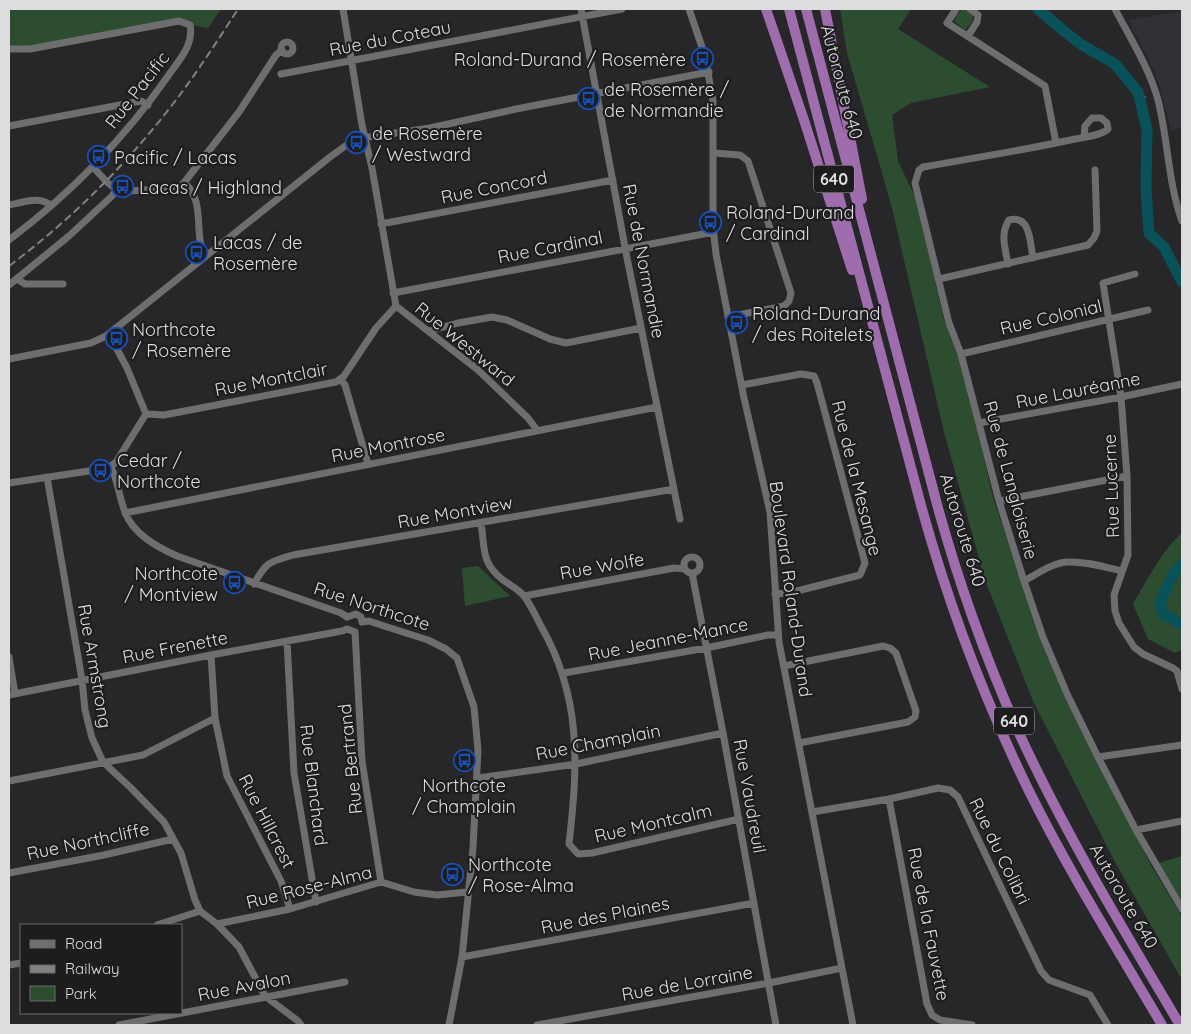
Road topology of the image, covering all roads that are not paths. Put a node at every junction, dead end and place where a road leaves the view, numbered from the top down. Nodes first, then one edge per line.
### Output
1 (343, 9) edge
2 (622, 9) edge
3 (689, 9) edge
4 (766, 9) edge
5 (789, 9) edge
6 (806, 9) edge
7 (825, 9) edge
8 (956, 9) edge
9 (970, 9) edge
10 (1115, 9) edge
11 (582, 13) edge
12 (968, 36) junction
13 (9, 49) edge
14 (282, 50) dead end
15 (351, 60) junction
16 (709, 72) junction
17 (281, 74) dead end
18 (597, 94) junction
19 (148, 105) junction
20 (9, 126) edge
21 (1084, 137) dead end
22 (365, 138) junction
23 (1056, 143) junction
24 (714, 153) junction
25 (93, 167) junction
26 (1095, 170) dead end
27 (613, 180) junction
28 (185, 182) junction
29 (117, 189) junction
30 (9, 205) edge
31 (51, 206) junction
32 (1182, 221) edge
33 (381, 224) junction
34 (714, 232) junction
35 (9, 240) edge
36 (625, 248) junction
37 (206, 256) junction
38 (1033, 258) junction
39 (1008, 264) junction
40 (1135, 274) dead end
41 (876, 276) junction
42 (17, 279) junction
43 (939, 279) junction
44 (62, 284) dead end
45 (9, 285) edge
46 (393, 292) junction
47 (396, 306) junction
48 (1148, 310) dead end
49 (728, 317) junction
50 (1109, 319) junction
51 (641, 328) junction
52 (429, 331) junction
53 (109, 334) junction
54 (879, 349) junction
55 (962, 354) junction
56 (9, 359) edge
57 (341, 380) junction
58 (1182, 384) edge
59 (742, 385) junction
60 (1121, 397) junction
61 (657, 407) junction
62 (146, 414) junction
63 (979, 423) junction
64 (537, 430) junction
65 (368, 464) junction
66 (110, 467) junction
67 (47, 476) junction
68 (1126, 476) junction
69 (9, 483) edge
70 (674, 489) junction
71 (999, 501) junction
72 (125, 513) junction
73 (680, 519) dead end
74 (481, 523) junction
75 (688, 571) joint
76 (1122, 572) junction
77 (1024, 581) junction
78 (254, 584) junction
79 (775, 594) junction
80 (524, 596) junction
81 (347, 617) junction
82 (362, 622) junction
83 (347, 629) junction
84 (356, 632) junction
85 (778, 635) junction
86 (287, 641) junction
87 (706, 648) junction
88 (210, 655) junction
89 (9, 657) edge
90 (784, 666) junction
91 (564, 673) junction
92 (82, 680) junction
93 (1182, 689) edge
94 (12, 694) edge
95 (215, 718) junction
96 (723, 732) junction
97 (799, 743) junction
98 (1182, 745) edge
99 (1098, 757) junction
100 (103, 762) junction
101 (576, 764) junction
102 (478, 778) junction
103 (9, 781) edge
104 (889, 799) junction
105 (812, 812) junction
106 (739, 819) junction
107 (1182, 821) edge
108 (1136, 830) junction
109 (173, 839) junction
110 (9, 873) edge
111 (381, 882) junction
112 (467, 892) junction
113 (316, 902) junction
114 (754, 903) junction
115 (290, 909) junction
116 (1182, 909) edge
117 (200, 911) junction
118 (160, 924) edge
119 (217, 924) junction
120 (462, 957) junction
121 (842, 968) junction
122 (345, 982) dead end
123 (769, 983) junction
124 (266, 996) junction
125 (182, 1013) edge
126 (175, 1014) edge
127 (119, 1025) edge
128 (301, 1025) edge
129 (449, 1025) edge
130 (537, 1025) edge
131 (776, 1025) edge
132 (852, 1025) edge
133 (972, 1025) edge
134 (1108, 1025) edge
135 (1162, 1025) edge
136 (1180, 1025) edge

1 - 15 street, Rue Westward
2 - 11 street, Rue du Coteau
3 - 16 street, Boulevard Roland-Durand
4 - 54 highway
5 - 54 highway, Autoroute 640 / 640
6 - 41 highway, Autoroute 640 / 640
7 - 41 highway
8 - 12 street
9 - 12 street
10 - 32 street
11 - 15 street, Rue du Coteau
11 - 18 street, Rue de Normandie
12 - 23 street
13 - 19 street, Rue Pacific
14 - 28 street
15 - 17 street, Rue du Coteau
15 - 22 street, Rue Westward
16 - 18 street
16 - 24 street, Boulevard Roland-Durand
18 - 22 street
18 - 27 street, Rue de Normandie
19 - 20 street
19 - 25 street, Rue Pacific
21 - 23 street, Rue de Langloiserie
22 - 33 street, Rue Westward
22 - 37 street
23 - 43 street, Rue de Langloiserie
24 - 34 street, Boulevard Roland-Durand
24 - 49 street
25 - 29 street
25 - 31 street, Rue Pacific
26 - 38 street
27 - 33 street, Rue Concord
27 - 36 street, Rue de Normandie
28 - 29 street
28 - 37 street
29 - 42 street
30 - 31 street
31 - 35 street, Rue Pacific
33 - 46 street, Rue Westward
34 - 36 street, Rue Cardinal
34 - 49 street, Boulevard Roland-Durand
36 - 46 street, Rue Cardinal
36 - 51 street, Rue de Normandie
37 - 53 street
38 - 39 street
38 - 39 street
39 - 43 street
40 - 50 street, Rue Lucerne
41 - 136 highway, Autoroute 640 / 640
42 - 44 street
42 - 45 street
43 - 55 street, Rue de Langloiserie
46 - 47 street, Rue Westward
47 - 52 street, Rue Westward
47 - 57 street, Rue Montclair
48 - 50 street, Rue Colonial
49 - 59 street, Boulevard Roland-Durand
50 - 55 street, Rue Colonial
50 - 60 street, Rue Lucerne
51 - 52 street
51 - 61 street, Rue de Normandie
52 - 64 street, Rue Westward
53 - 56 street
53 - 62 street
54 - 135 highway, Autoroute 640 / 640
55 - 63 street, Rue de Langloiserie
57 - 62 street, Rue Montclair
57 - 65 street
58 - 60 street, Rue Lauréanne
59 - 79 street, Boulevard Roland-Durand
59 - 79 street, Rue de la Mesange
60 - 63 street, Rue Lauréanne
60 - 68 street, Rue Lucerne
61 - 64 street, Rue Montrose
61 - 70 street, Rue de Normandie
62 - 66 street
63 - 71 street, Rue de Langloiserie
64 - 65 street, Rue Montrose
65 - 72 street, Rue Montrose
66 - 67 street
66 - 72 street, Rue Northcote
67 - 69 street
67 - 92 street, Rue Armstrong
68 - 71 street
68 - 76 street, Rue Lucerne
70 - 73 street, Rue de Normandie
70 - 74 street, Rue Montview
71 - 77 street, Rue de Langloiserie
72 - 78 street, Rue Northcote
74 - 78 street, Rue Montview
74 - 80 street, Rue Montcalm
75 - 80 street, Rue Wolfe
75 - 87 street, Rue Vaudreuil
76 - 77 street
76 - 93 street, Rue Lucerne
77 - 99 street, Rue de Langloiserie
78 - 81 street, Rue Northcote
79 - 85 street, Boulevard Roland-Durand
80 - 91 street, Rue Montcalm
81 - 82 street, Rue Northcote
81 - 83 street
82 - 84 street
82 - 102 street, Rue Northcote
83 - 84 street
83 - 86 street, Rue Frenette
84 - 111 street, Rue Bertrand
85 - 87 street, Rue Jeanne-Mance
85 - 90 street, Boulevard Roland-Durand
86 - 88 street, Rue Frenette
86 - 113 street, Rue Blanchard
87 - 91 street, Rue Jeanne-Mance
87 - 96 street, Rue Vaudreuil
88 - 92 street, Rue Frenette
88 - 95 street, Rue Hillcrest
89 - 94 street
90 - 97 street, Boulevard Roland-Durand
90 - 97 street
91 - 101 street, Rue Montcalm
92 - 94 street, Rue Frenette
92 - 100 street, Rue Armstrong
95 - 100 street
95 - 115 street, Rue Hillcrest
96 - 101 street, Rue Champlain
96 - 106 street, Rue Vaudreuil
97 - 105 street, Boulevard Roland-Durand
98 - 99 street
99 - 108 street, Rue de Langloiserie
100 - 103 street
100 - 109 street, Rue Armstrong
101 - 102 street, Rue Champlain
101 - 106 street, Rue Montcalm
102 - 112 street, Rue Northcote
104 - 105 street, Rue du Colibri
104 - 133 street, Rue de la Fauvette
104 - 134 street, Rue du Colibri
105 - 121 street, Boulevard Roland-Durand
106 - 114 street, Rue Vaudreuil
107 - 108 street
108 - 116 street, Rue de Langloiserie
109 - 110 street, Rue Northcliffe
109 - 117 street, Rue Armstrong
111 - 112 street, Rue Rose-Alma
111 - 113 street, Rue Rose-Alma
112 - 120 street, Rue Northcote
113 - 115 street, Rue Rose-Alma
114 - 120 street, Rue des Plaines
114 - 123 street, Rue Vaudreuil
115 - 119 street, Rue Rose-Alma
117 - 118 street
117 - 119 street
119 - 124 street
120 - 129 street, Rue Northcote
121 - 123 street, Rue de Lorraine
121 - 132 street, Boulevard Roland-Durand
122 - 124 street, Rue Avalon
123 - 130 street, Rue de Lorraine
123 - 131 street, Rue Vaudreuil
124 - 125 street, Rue Avalon
124 - 128 street
126 - 127 street, Rue Avalon

